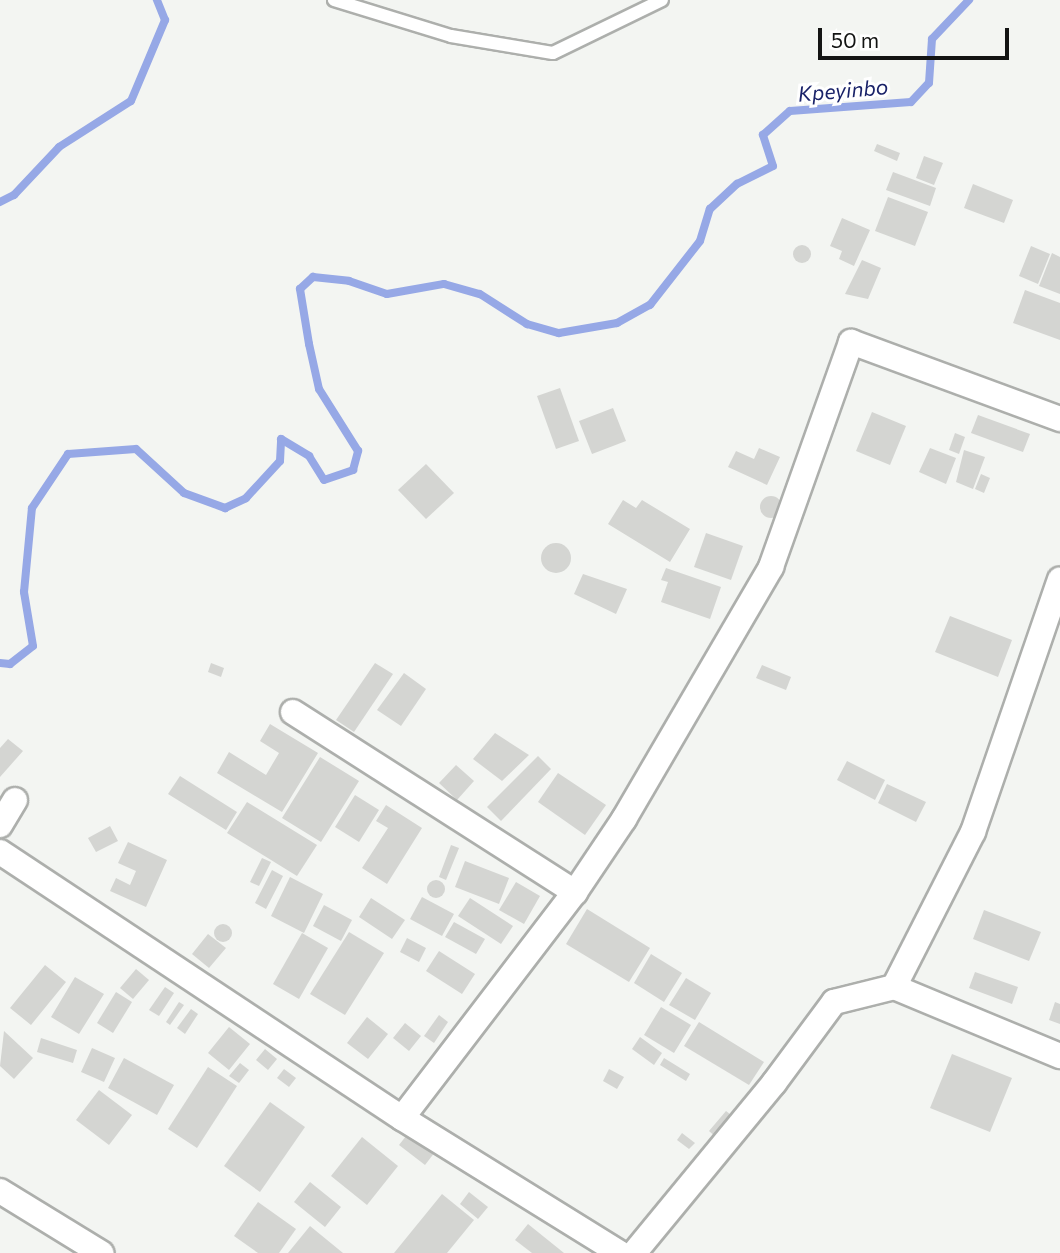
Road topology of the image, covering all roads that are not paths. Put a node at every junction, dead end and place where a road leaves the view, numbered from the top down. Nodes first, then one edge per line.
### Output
1 (334, 0) edge
2 (662, 0) edge
3 (1060, 419) edge
4 (1060, 580) edge
5 (293, 712) dead end
6 (15, 800) dead end
7 (0, 825) edge
8 (0, 852) edge
9 (575, 891) junction
10 (894, 987) junction
11 (1060, 1056) edge
12 (402, 1118) junction
13 (2, 1196) edge
14 (101, 1253) edge
15 (620, 1253) edge
16 (634, 1253) edge

1 - 2 lane
3 - 9 street
4 - 10 street
5 - 9 street
6 - 7 street
8 - 12 street
9 - 12 street
10 - 11 street
10 - 16 street
12 - 15 street
13 - 14 street

